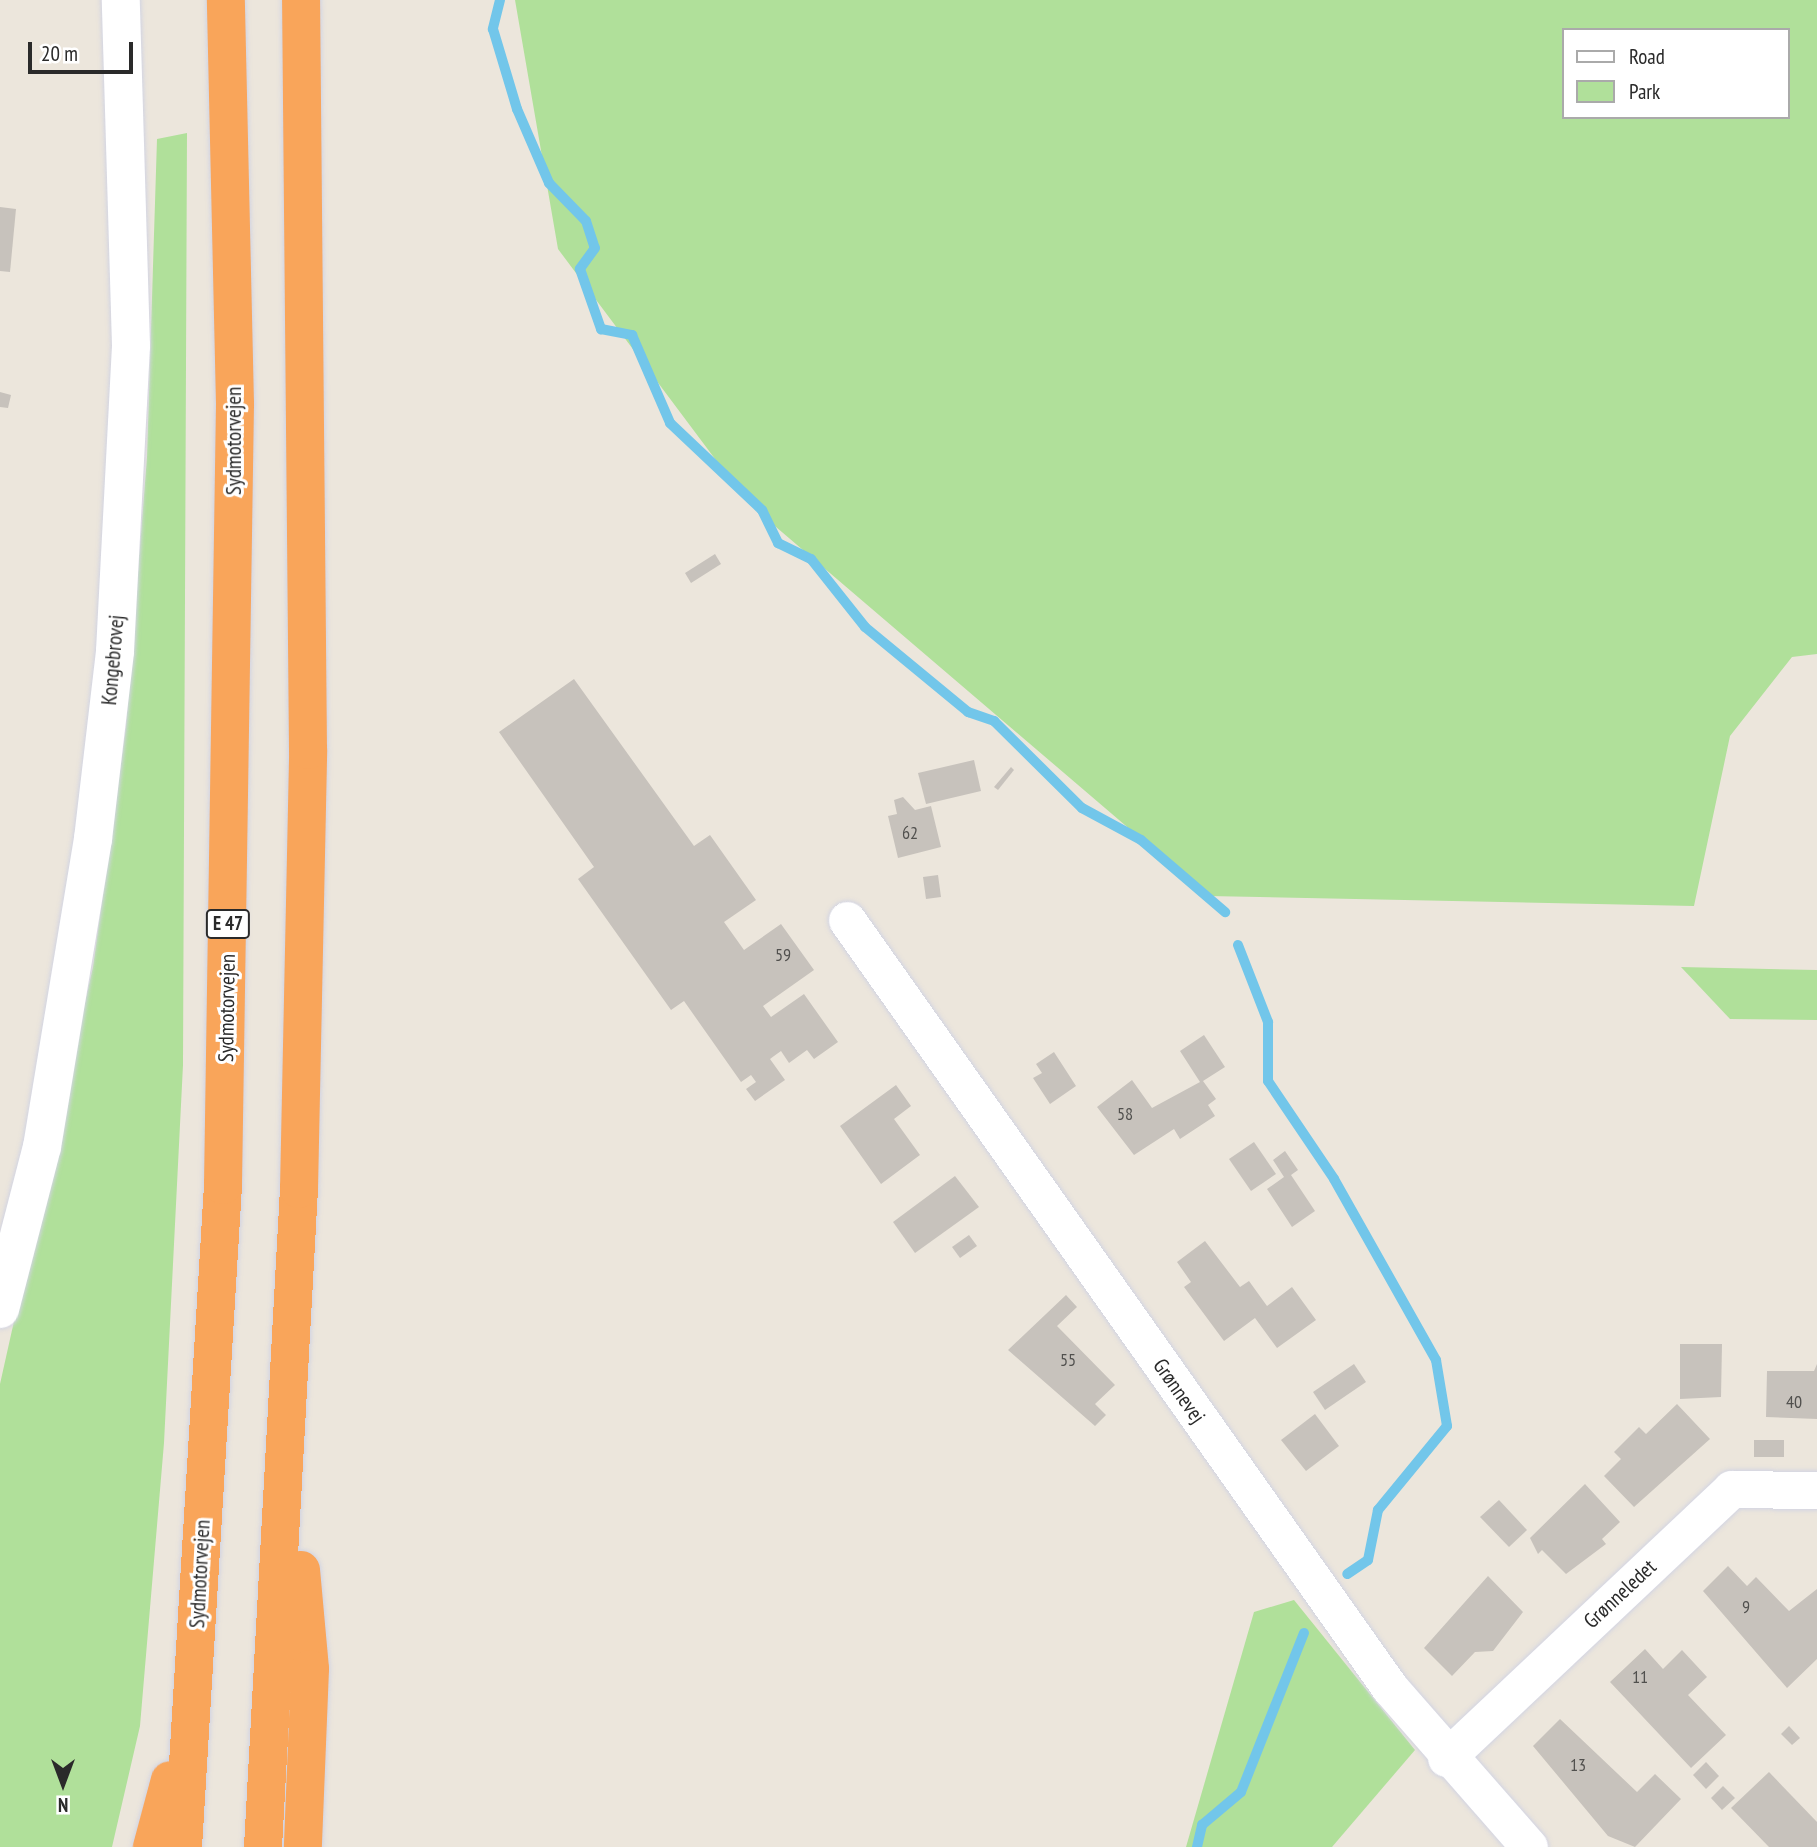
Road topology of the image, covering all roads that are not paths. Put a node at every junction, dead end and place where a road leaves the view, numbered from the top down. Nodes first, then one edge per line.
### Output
1 (121, 0) edge
2 (226, 0) edge
3 (301, 0) edge
4 (847, 920) dead end
5 (0, 1309) edge
6 (288, 1429) junction
7 (1817, 1490) edge
8 (194, 1686) junction
9 (1446, 1758) junction
10 (152, 1847) edge
11 (183, 1847) edge
12 (263, 1847) edge
13 (303, 1847) edge
14 (1529, 1847) edge

1 - 5 street, Kongebrovej
2 - 8 highway, Sydmotorvejen / E 47
3 - 6 highway
4 - 9 street, Grønnevej
6 - 12 highway
6 - 13 highway
7 - 9 street, Grønneledet
8 - 10 highway
8 - 11 highway, Sydmotorvejen / E 47
9 - 14 street, Grønnevej

